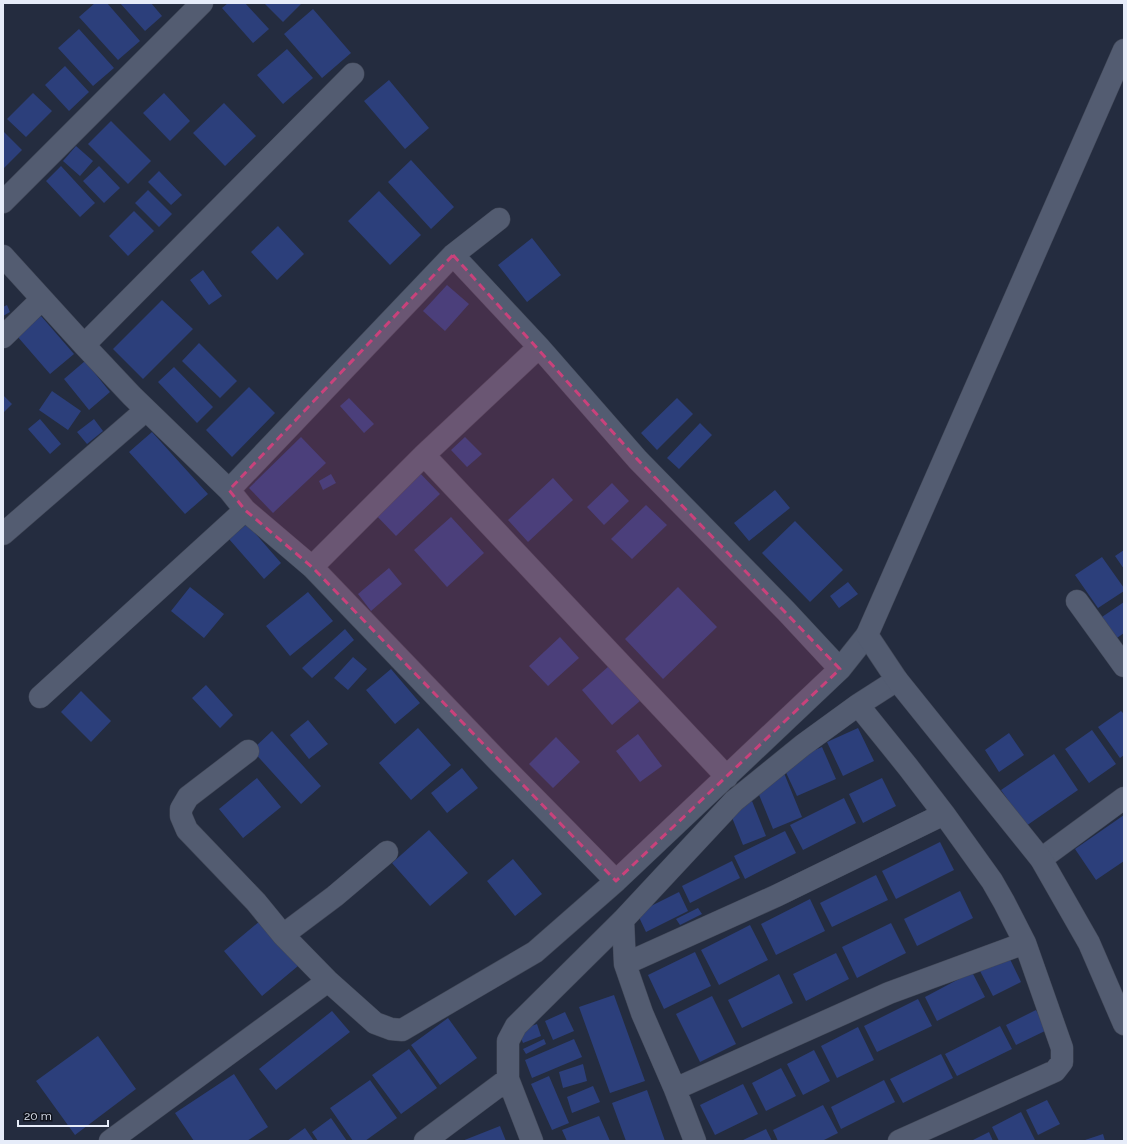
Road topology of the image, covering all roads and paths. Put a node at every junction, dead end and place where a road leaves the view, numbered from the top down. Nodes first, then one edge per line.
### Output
1 (202, 3) edge
2 (1124, 50) edge
3 (353, 74) dead end
4 (3, 202) edge
5 (499, 219) dead end
6 (3, 256) edge
7 (453, 256) junction
8 (42, 299) junction
9 (3, 337) edge
10 (84, 346) junction
11 (539, 347) junction
12 (146, 410) junction
13 (424, 455) junction
14 (230, 490) junction
15 (245, 510) junction
16 (3, 534) edge
17 (312, 567) junction
18 (1077, 601) dead end
19 (867, 635) junction
20 (1124, 666) edge
21 (840, 669) junction
22 (897, 680) junction
23 (40, 697) dead end
24 (858, 705) junction
25 (248, 751) dead end
26 (727, 777) junction
27 (1124, 798) edge
28 (944, 814) junction
29 (387, 852) dead end
30 (1040, 859) junction
31 (616, 881) junction
32 (623, 920) junction
33 (283, 935) junction
34 (1025, 943) junction
35 (625, 964) junction
36 (328, 981) junction
37 (1124, 1024) edge
38 (508, 1079) junction
39 (675, 1090) junction
40 (110, 1141) edge
41 (425, 1141) edge
42 (532, 1141) edge
43 (695, 1141) edge
44 (899, 1141) edge

1 - 4 street
2 - 19 street
3 - 10 street
5 - 7 street
6 - 8 street
7 - 11 street
7 - 14 street
8 - 9 street
8 - 10 street
10 - 12 street
11 - 13 street
11 - 21 street
12 - 14 street
12 - 16 street
13 - 17 street
13 - 26 street
14 - 15 street
15 - 17 street
15 - 23 street
17 - 31 street
18 - 20 street
19 - 21 street
19 - 22 street
21 - 26 street
22 - 24 street
22 - 30 street
24 - 28 street
24 - 32 street
25 - 33 street
26 - 31 street
27 - 30 street
28 - 34 street
28 - 35 street
29 - 33 street
30 - 37 street
31 - 36 street
32 - 35 street
32 - 38 street
33 - 36 street
34 - 39 street
34 - 44 street
35 - 39 street
36 - 40 street
38 - 41 street
38 - 42 street
39 - 43 street

